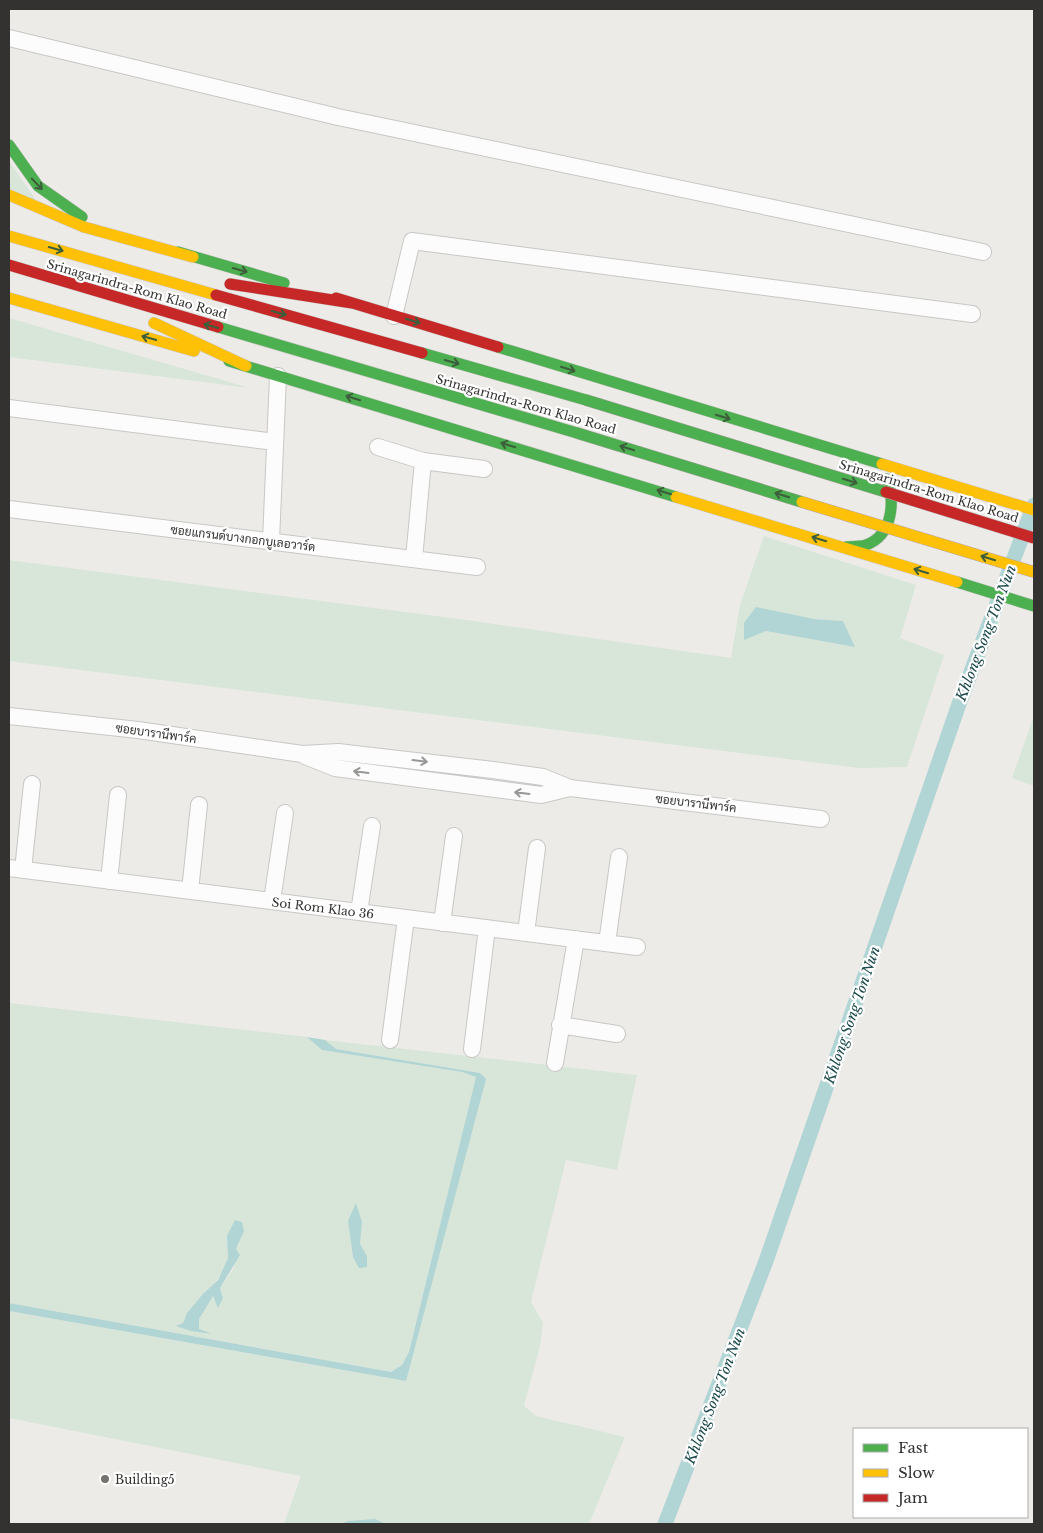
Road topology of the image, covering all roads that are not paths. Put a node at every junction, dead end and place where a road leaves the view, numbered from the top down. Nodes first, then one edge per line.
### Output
1 (9, 38) edge
2 (9, 145) edge
3 (9, 196) edge
4 (9, 205) edge
5 (84, 227) junction
6 (9, 236) edge
7 (983, 252) dead end
8 (193, 257) junction
9 (9, 265) edge
10 (118, 266) junction
11 (61, 281) junction
12 (9, 298) edge
13 (352, 303) junction
14 (972, 314) dead end
15 (394, 316) junction
16 (246, 366) junction
17 (278, 376) junction
18 (9, 408) edge
19 (275, 442) junction
20 (378, 447) dead end
21 (423, 461) junction
22 (868, 461) junction
23 (484, 469) dead end
24 (9, 509) edge
25 (1034, 510) edge
26 (1034, 538) edge
27 (271, 541) junction
28 (846, 547) junction
29 (414, 559) junction
30 (477, 567) dead end
31 (1034, 572) edge
32 (1034, 606) edge
33 (9, 716) edge
34 (32, 784) dead end
35 (118, 795) dead end
36 (199, 805) dead end
37 (285, 813) dead end
38 (821, 819) dead end
39 (372, 826) dead end
40 (454, 836) dead end
41 (538, 848) dead end
42 (620, 857) dead end
43 (16, 869) edge
44 (109, 881) junction
45 (190, 891) junction
46 (272, 901) junction
47 (359, 912) junction
48 (406, 918) junction
49 (442, 922) junction
50 (487, 928) junction
51 (526, 933) junction
52 (576, 939) junction
53 (606, 943) junction
54 (637, 947) dead end
55 (560, 1025) junction
56 (617, 1034) dead end
57 (390, 1040) dead end
58 (472, 1049) dead end
59 (555, 1063) dead end

1 - 7 street
2 -> 8 main road
3 - 5 main road
4 - 5 main road
5 - 8 main road
6 -> 10 main road, Srinagarindra-Rom Klao Road
8 -> 13 main road, Srinagarindra-Rom Klao Road
9 - 11 main road, Srinagarindra-Rom Klao Road
10 - 13 main road
10 -> 26 main road, Srinagarindra-Rom Klao Road, bridge
11 - 16 main road
31 -> 11 main road, Srinagarindra-Rom Klao Road, bridge
16 -> 12 main road
13 - 15 main road, Srinagarindra-Rom Klao Road
14 - 15 street
15 -> 22 main road, Srinagarindra-Rom Klao Road
16 - 17 main road
17 - 19 street
28 -> 17 main road
18 - 19 street
19 - 27 street
20 - 21 street
21 - 23 street
21 - 29 street
22 - 25 main road, Srinagarindra-Rom Klao Road
22 - 28 main road
24 - 27 street, ซอยแกรนด์บางกอกบูเลอวาร์ด
27 - 29 street, ซอยแกรนด์บางกอกบูเลอวาร์ด
32 -> 28 main road
29 - 30 street, ซอยแกรนด์บางกอกบูเลอวาร์ด
33 - 38 street, ซอยบารานีพาร์ค
34 - 43 street
35 - 44 street
36 - 45 street
37 - 46 street
39 - 47 street
40 - 49 street
41 - 51 street
42 - 53 street
43 - 44 street, Soi Rom Klao 36
44 - 45 street, Soi Rom Klao 36
45 - 46 street, Soi Rom Klao 36
46 - 47 street, Soi Rom Klao 36
47 - 48 street, Soi Rom Klao 36
48 - 49 street, Soi Rom Klao 36
48 - 57 street
49 - 50 street, Soi Rom Klao 36
50 - 51 street, Soi Rom Klao 36
50 - 58 street
51 - 52 street, Soi Rom Klao 36
52 - 53 street, Soi Rom Klao 36
52 - 55 street
53 - 54 street, Soi Rom Klao 36
55 - 56 street
55 - 59 street

